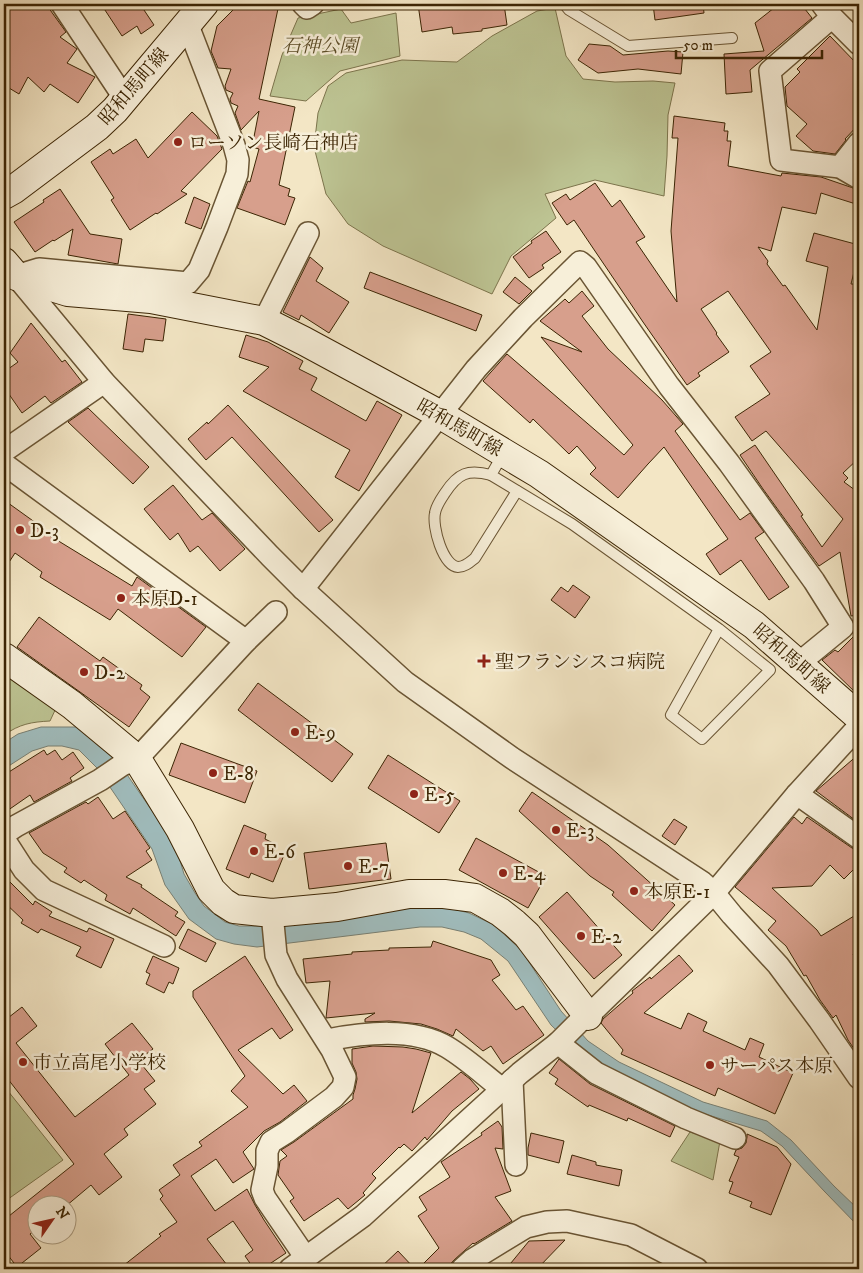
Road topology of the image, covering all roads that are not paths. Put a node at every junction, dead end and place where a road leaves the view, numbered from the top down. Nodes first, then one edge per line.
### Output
1 (62, 4) edge
2 (303, 4) edge
3 (313, 4) edge
4 (564, 4) edge
5 (827, 11) edge
6 (196, 13) edge
7 (732, 38) dead end
8 (859, 44) edge
9 (125, 99) junction
10 (859, 143) edge
11 (840, 167) junction
12 (859, 178) edge
13 (4, 195) edge
14 (308, 233) dead end
15 (10, 269) edge
16 (264, 321) junction
17 (104, 382) junction
18 (439, 414) junction
19 (4, 451) edge
20 (4, 464) edge
21 (497, 464) junction
22 (517, 491) junction
23 (303, 589) junction
24 (276, 612) dead end
25 (719, 629) junction
26 (246, 642) junction
27 (4, 657) edge
28 (799, 663) junction
29 (859, 717) edge
30 (859, 726) edge
31 (130, 762) junction
32 (797, 794) junction
33 (4, 834) edge
34 (859, 838) edge
35 (4, 839) edge
36 (714, 893) junction
37 (272, 916) junction
38 (164, 946) dead end
39 (585, 1018) junction
40 (327, 1040) junction
41 (558, 1043) junction
42 (859, 1078) edge
43 (507, 1085) junction
44 (735, 1138) dead end
45 (516, 1165) dead end
46 (298, 1264) edge
47 (462, 1269) edge
48 (697, 1269) edge

1 - 9 street
2 - 3 street
4 - 7 lane
5 - 8 street
5 - 11 street
6 - 9 main road, 昭和馬町線
6 - 15 street
9 - 13 main road, 昭和馬町線
10 - 11 street
11 - 12 street
14 - 16 street
15 - 16 main road, 昭和馬町線
15 - 17 street
16 - 18 main road, 昭和馬町線
17 - 19 street
17 - 23 street
18 - 21 main road, 昭和馬町線
18 - 23 street
18 - 28 street
20 - 26 street
21 - 22 lane
21 - 22 lane
21 - 28 main road, 昭和馬町線
22 - 25 lane
23 - 36 street
24 - 26 street
25 - 25 lane
26 - 31 street
27 - 31 main road
28 - 29 main road, 昭和馬町線
30 - 32 street
31 - 33 street
31 - 37 main road
32 - 34 street
32 - 36 street
35 - 38 street
36 - 39 street
36 - 42 street
37 - 39 main road
37 - 40 street
39 - 41 street
40 - 43 street
40 - 46 street
41 - 43 street
41 - 44 street
43 - 45 street
43 - 46 street
47 - 48 street

